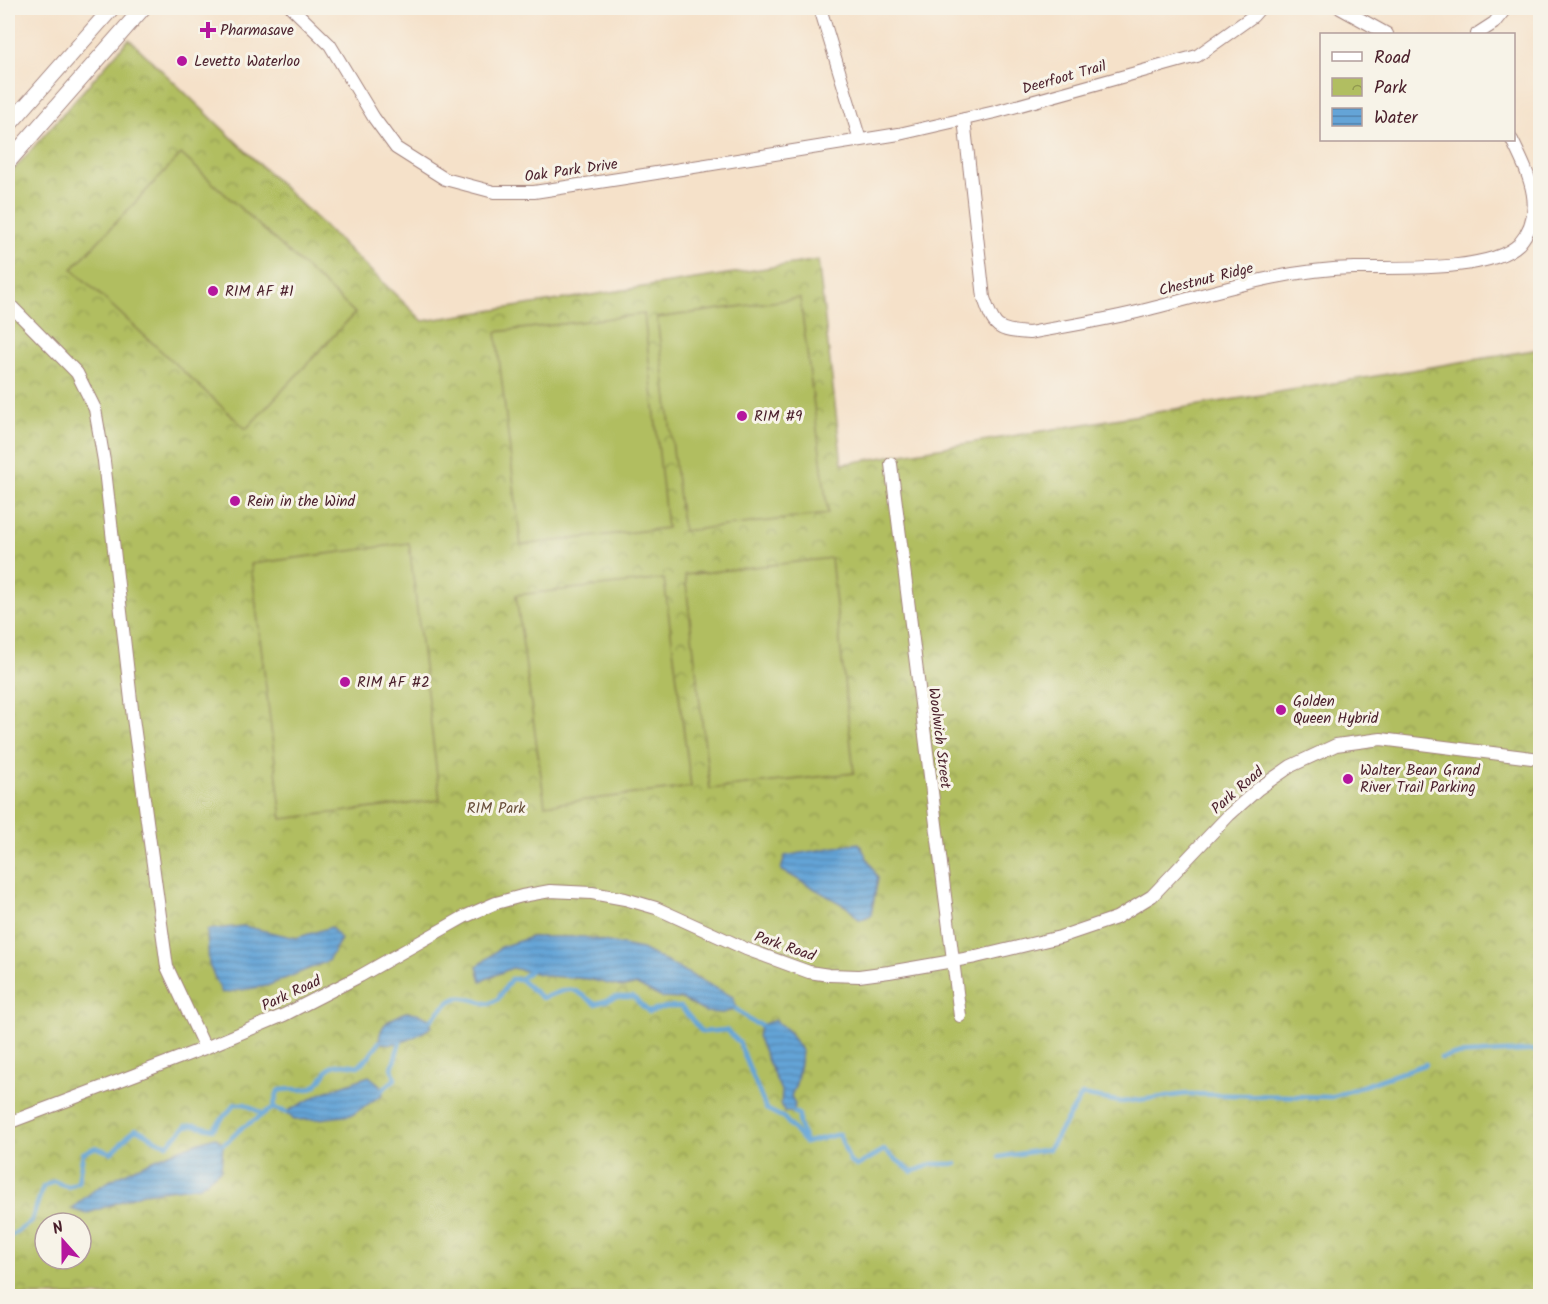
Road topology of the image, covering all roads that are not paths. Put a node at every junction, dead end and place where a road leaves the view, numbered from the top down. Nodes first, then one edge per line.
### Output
1 (112, 8) edge
2 (143, 8) edge
3 (292, 8) edge
4 (820, 8) edge
5 (1260, 8) edge
6 (1340, 8) edge
7 (1506, 8) edge
8 (1385, 33) edge
9 (1479, 33) edge
10 (964, 119) junction
11 (8, 126) edge
12 (860, 140) junction
13 (1512, 141) edge
14 (8, 162) edge
15 (8, 303) edge
16 (891, 464) dead end
17 (1540, 759) edge
18 (952, 962) junction
19 (960, 1016) dead end
20 (205, 1048) junction
21 (8, 1123) edge

1 - 11 street
2 - 14 street
3 - 12 street, Oak Park Drive
4 - 12 street
5 - 10 street, Deerfoot Trail
6 - 8 street
7 - 9 street
10 - 12 street, Deerfoot Trail
10 - 13 street, Chestnut Ridge
15 - 20 street
16 - 18 street, Woolwich Street
17 - 18 street, Park Road
18 - 19 street, Woolwich Street
18 - 20 street, Park Road
20 - 21 street, Park Road

